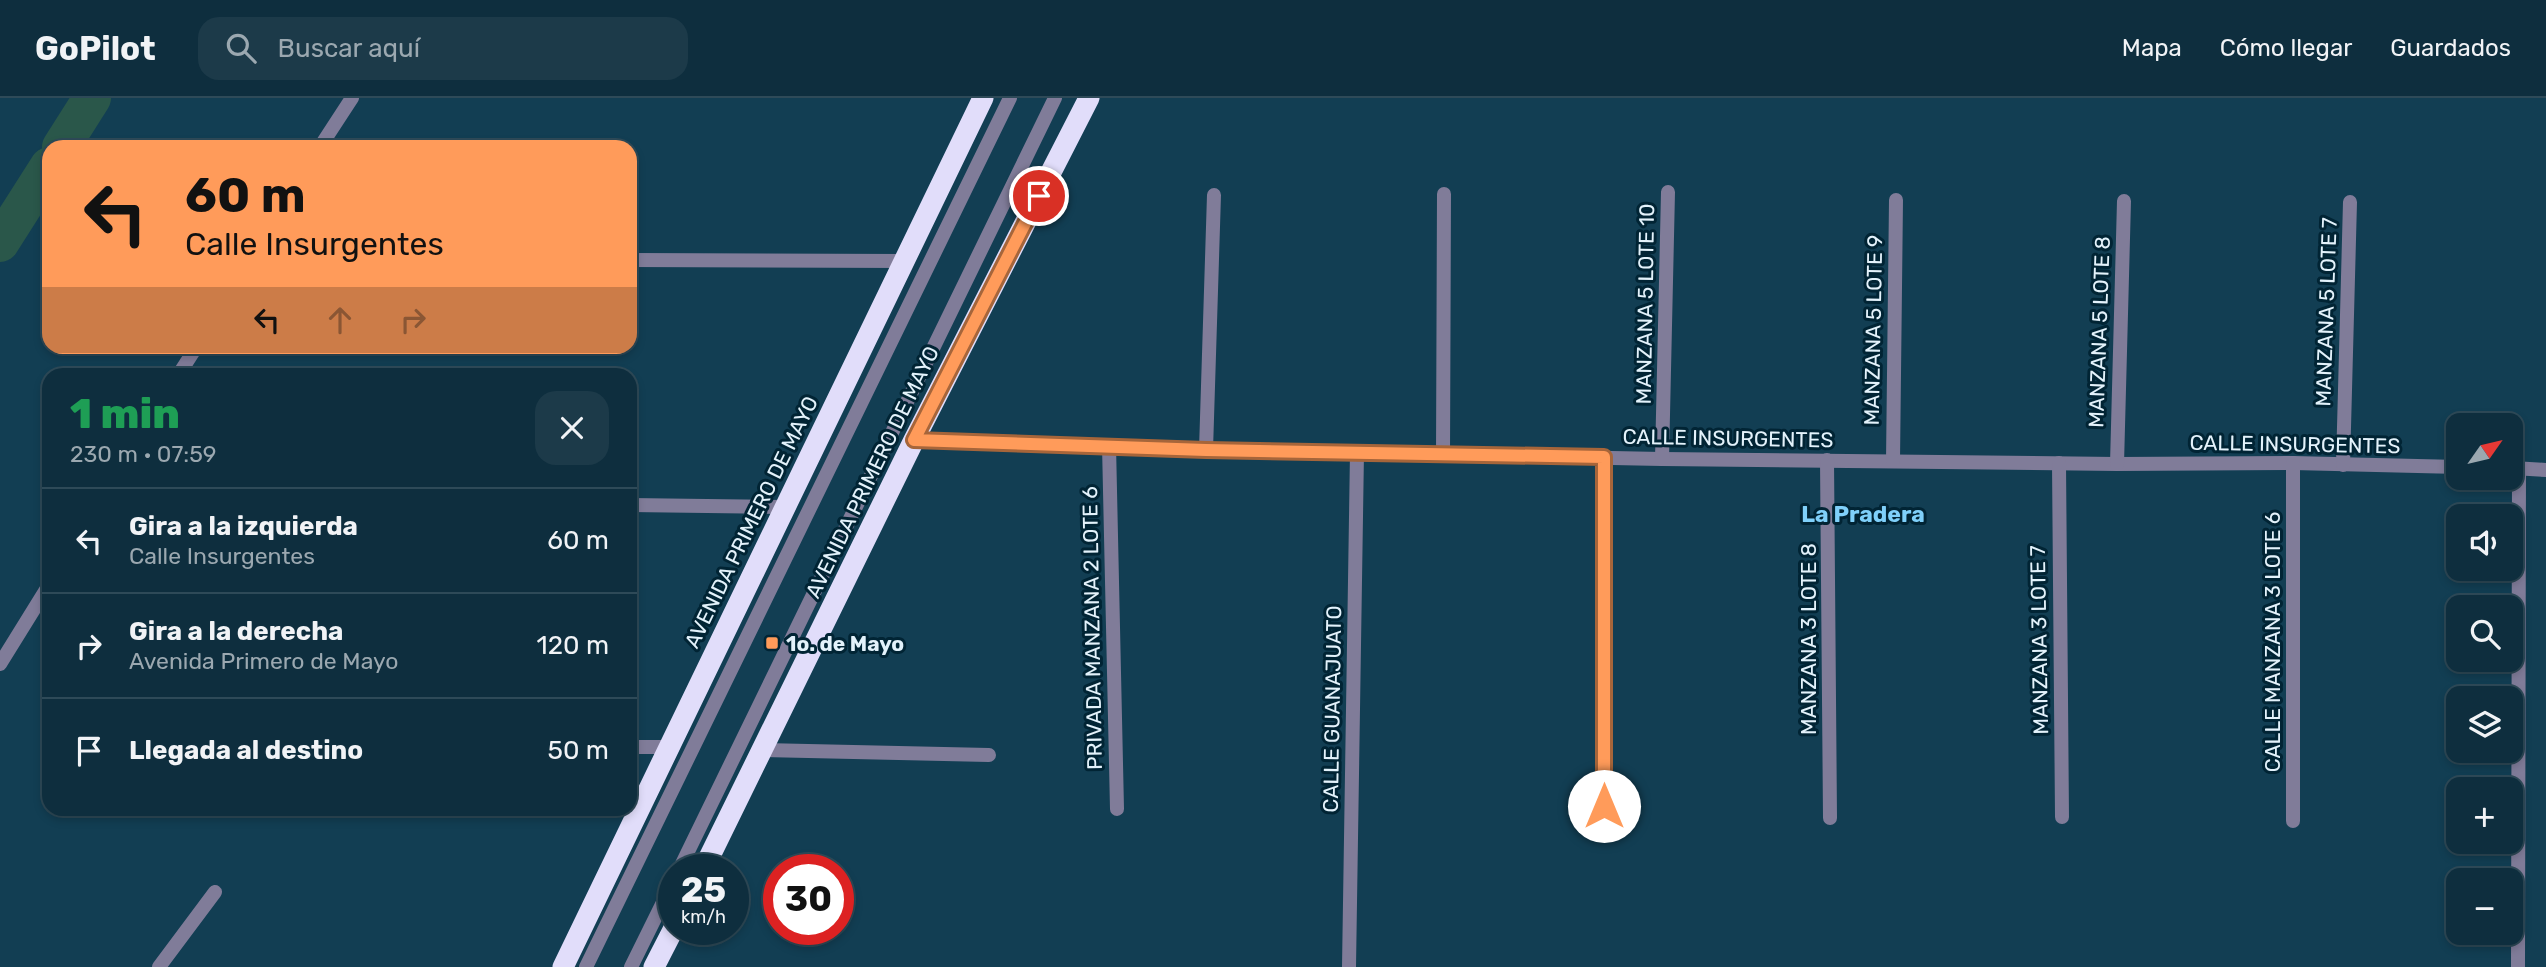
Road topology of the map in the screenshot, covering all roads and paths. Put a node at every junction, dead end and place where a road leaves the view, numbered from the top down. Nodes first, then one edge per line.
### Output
1 (352, 98) edge
2 (983, 98) edge
3 (1010, 98) edge
4 (1055, 98) edge
5 (1089, 98) edge
6 (325, 140) edge
7 (1668, 192) dead end
8 (1444, 194) dead end
9 (1214, 195) dead end
10 (1896, 200) dead end
11 (2124, 201) dead end
12 (2350, 202) dead end
13 (637, 260) edge
14 (904, 261) junction
15 (914, 440) junction
16 (1109, 445) junction
17 (1206, 450) junction
18 (1357, 452) junction
19 (1443, 454) junction
20 (1604, 457) junction
21 (1662, 459) junction
22 (1827, 460) junction
23 (1893, 461) junction
24 (2059, 463) junction
25 (2293, 463) junction
26 (2117, 464) junction
27 (2343, 465) junction
28 (2446, 467) edge
29 (2524, 469) edge
30 (2546, 470) edge
31 (2515, 490) edge
32 (637, 505) edge
33 (785, 507) junction
34 (42, 596) edge
35 (0, 664) edge
36 (637, 747) edge
37 (669, 747) junction
38 (763, 750) junction
39 (989, 755) dead end
40 (1604, 806) dead end
41 (1117, 809) dead end
42 (637, 814) edge
43 (636, 816) edge
44 (2062, 817) dead end
45 (1830, 818) dead end
46 (2293, 821) dead end
47 (687, 854) edge
48 (711, 854) edge
49 (215, 892) dead end
50 (658, 912) edge
51 (665, 945) edge
52 (159, 967) edge
53 (564, 967) edge
54 (586, 967) edge
55 (631, 967) edge
56 (654, 967) edge
57 (1349, 967) edge
58 (2518, 967) edge

1 - 6 street
2 - 14 highway, AVENIDA PRIMERO DE MAYO
3 - 54 street
4 - 47 street
5 - 15 highway, AVENIDA PRIMERO DE MAYO
7 - 21 street, MANZANA 5 LOTE 10
8 - 19 street
9 - 17 street
10 - 23 street, MANZANA 5 LOTE 9
11 - 26 street, MANZANA 5 LOTE 8
12 - 27 street, MANZANA 5 LOTE 7
13 - 14 street
14 - 33 highway, AVENIDA PRIMERO DE MAYO
15 - 16 street, CALLE INSURGENTES
15 - 38 highway, AVENIDA PRIMERO DE MAYO
16 - 17 street, CALLE INSURGENTES
16 - 41 street, PRIVADA MANZANA 2 LOTE 6
17 - 18 street, CALLE INSURGENTES
18 - 19 street, CALLE INSURGENTES
18 - 57 street, CALLE GUANAJUATO
19 - 20 street, CALLE INSURGENTES
20 - 21 street, CALLE INSURGENTES
20 - 40 street
21 - 22 street, CALLE INSURGENTES
22 - 23 street, CALLE INSURGENTES
22 - 45 street, MANZANA 3 LOTE 8
23 - 24 street, CALLE INSURGENTES
24 - 26 street, CALLE INSURGENTES
24 - 44 street, MANZANA 3 LOTE 7
25 - 26 street, CALLE INSURGENTES
25 - 27 street, CALLE INSURGENTES
25 - 46 street, CALLE MANZANA 3 LOTE 6
27 - 28 street, CALLE INSURGENTES
29 - 30 street
31 - 58 street
32 - 33 street
33 - 37 highway, AVENIDA PRIMERO DE MAYO
34 - 35 street
36 - 37 street
37 - 42 highway, AVENIDA PRIMERO DE MAYO
38 - 39 street
38 - 48 highway, AVENIDA PRIMERO DE MAYO
43 - 53 highway, AVENIDA PRIMERO DE MAYO
49 - 52 street
50 - 55 street
51 - 56 highway

